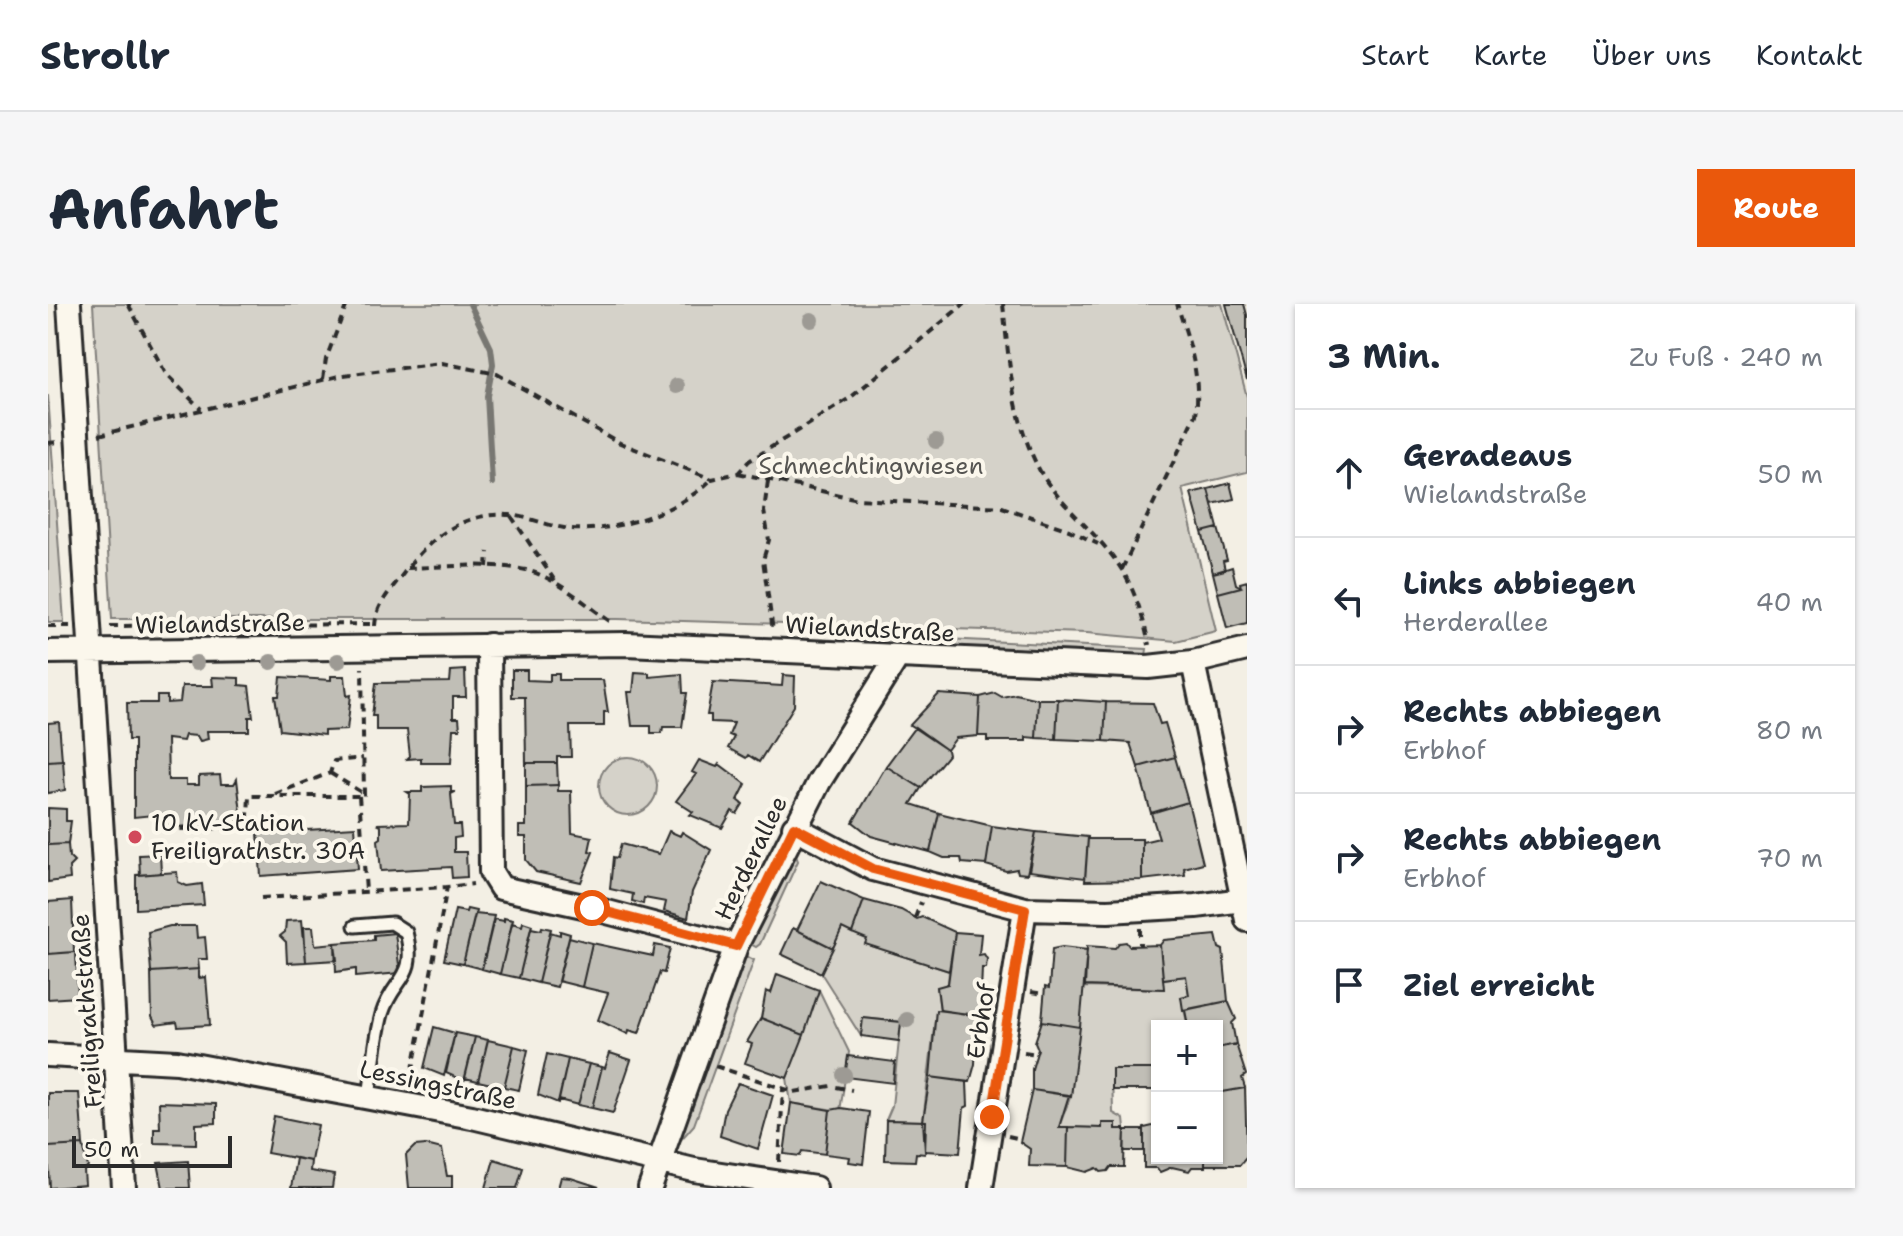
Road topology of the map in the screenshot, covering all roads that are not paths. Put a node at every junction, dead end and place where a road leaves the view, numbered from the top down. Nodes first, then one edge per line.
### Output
1 (69, 304) edge
2 (489, 645) junction
3 (1247, 649) edge
4 (48, 652) edge
5 (90, 652) junction
6 (898, 656) junction
7 (1193, 662) junction
8 (794, 827) junction
9 (1025, 909) junction
10 (1245, 910) edge
11 (355, 926) dead end
12 (736, 946) junction
13 (48, 1055) edge
14 (116, 1058) junction
15 (369, 1097) junction
16 (659, 1161) junction
17 (124, 1188) edge
18 (650, 1188) edge
19 (815, 1188) edge
20 (981, 1188) edge

1 - 5 street, Freiligrathstraße
2 - 5 street, Wielandstraße
2 - 6 street, Wielandstraße
2 - 12 street
3 - 7 street, Wielandstraße
4 - 5 street, Wielandstraße
5 - 14 street, Freiligrathstraße
6 - 7 street, Wielandstraße
6 - 8 street, Herderallee
7 - 10 street
8 - 9 street
8 - 12 street, Herderallee
9 - 10 street
9 - 20 street, Erbhof
11 - 15 lane
12 - 16 street, Herderallee
13 - 14 street, Lessingstraße
14 - 15 street, Lessingstraße
14 - 17 street, Freiligrathstraße
15 - 16 street, Lessingstraße
16 - 18 street, Herderallee
16 - 19 street, Lessingstraße

